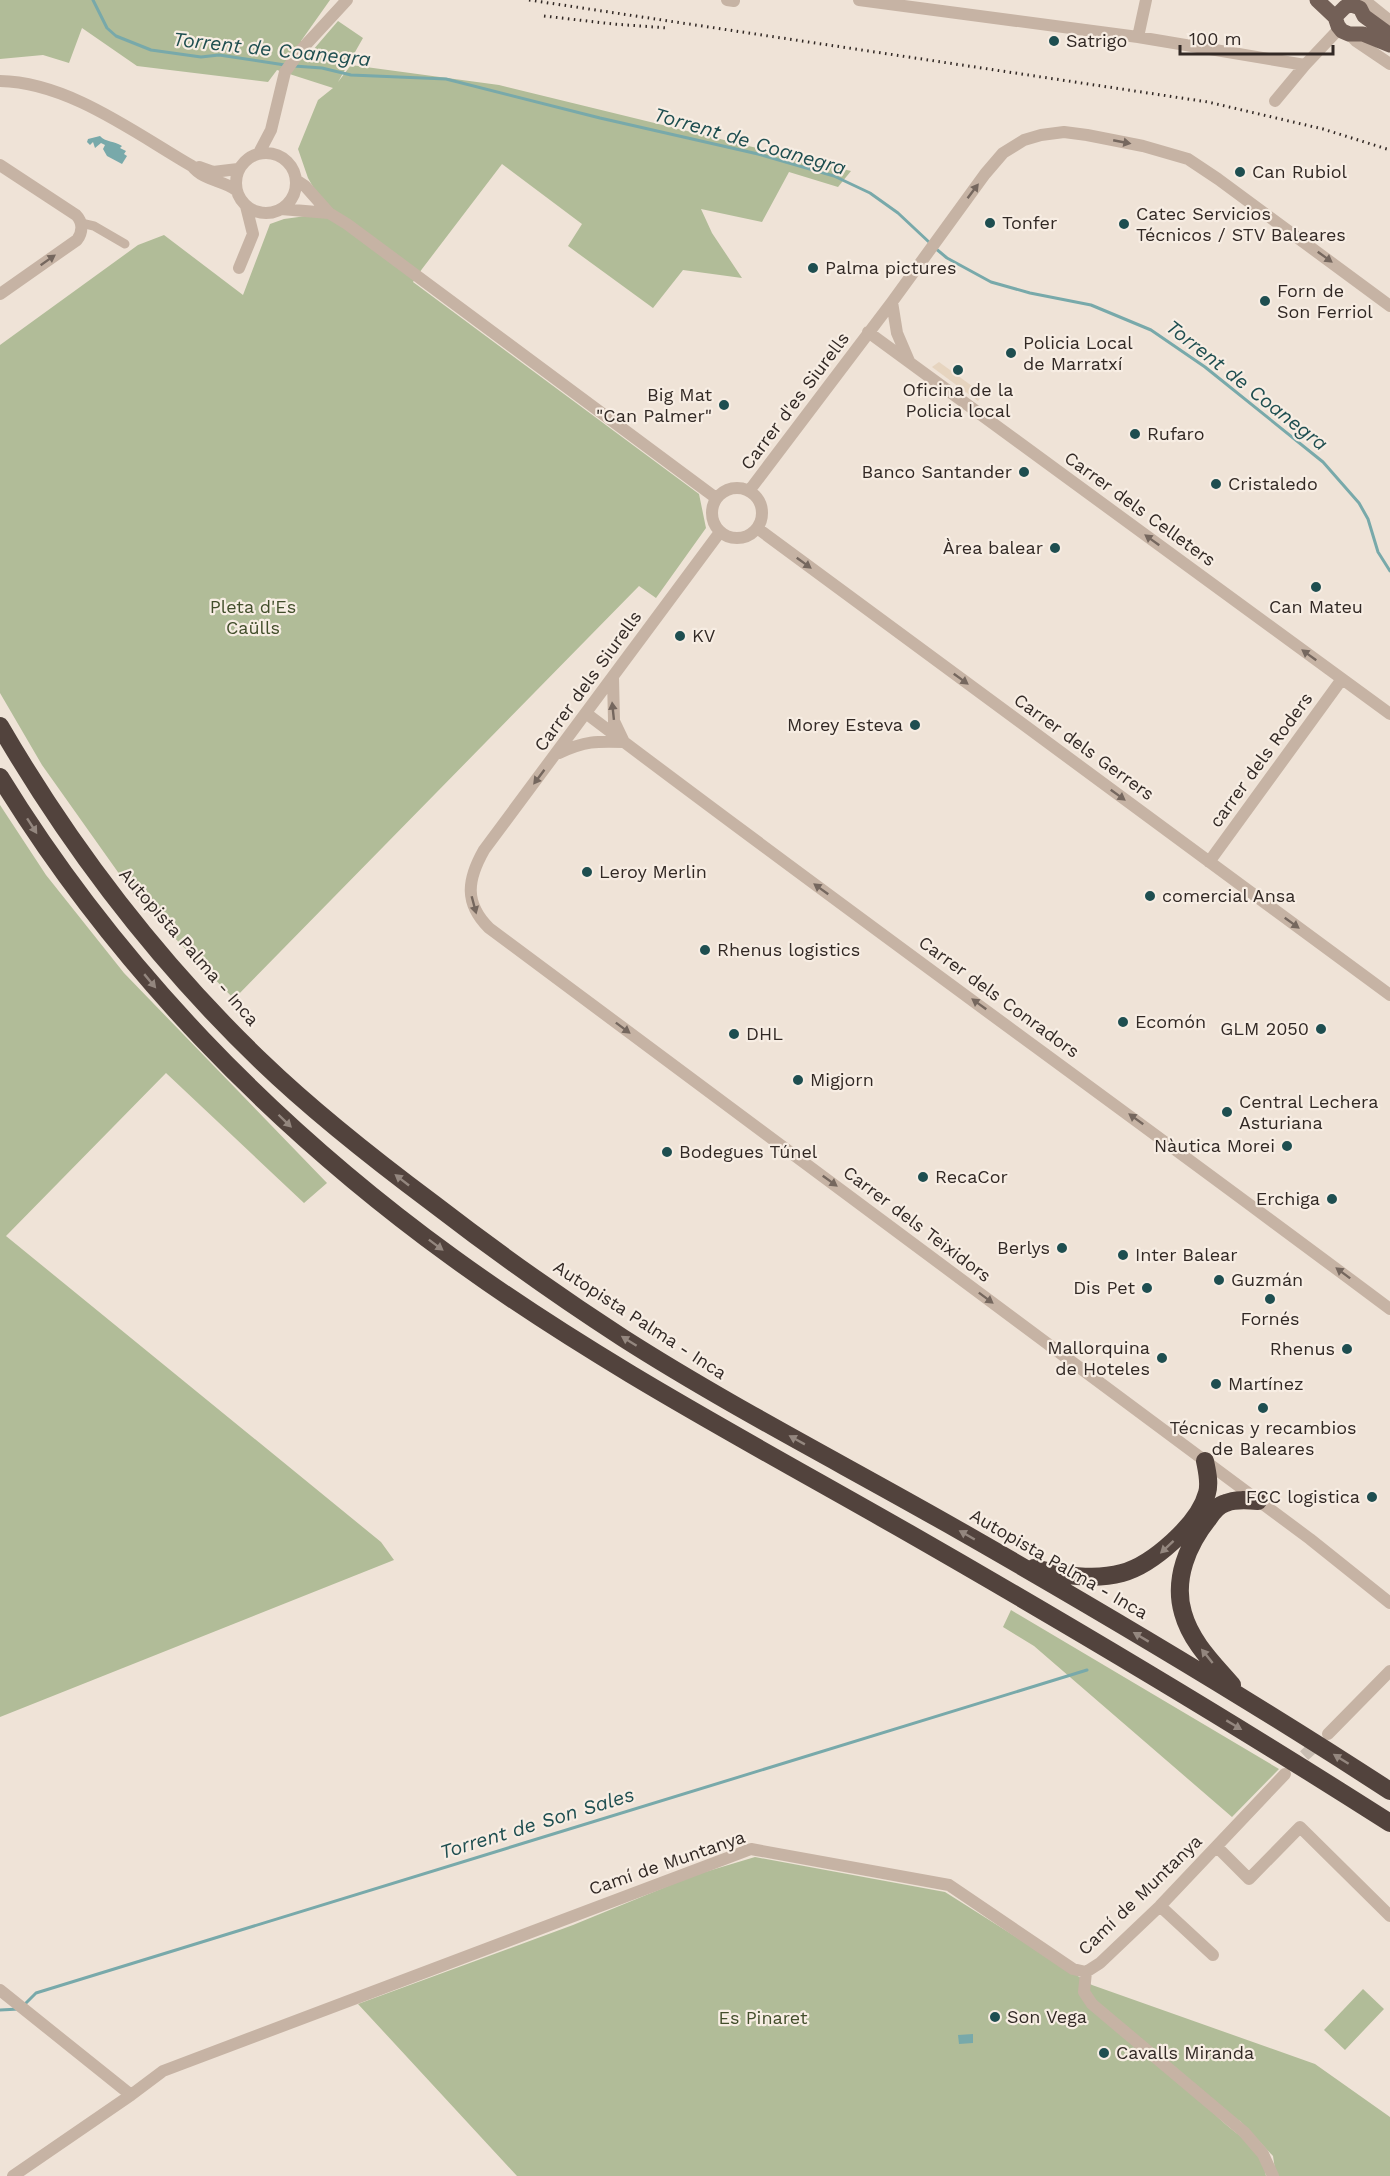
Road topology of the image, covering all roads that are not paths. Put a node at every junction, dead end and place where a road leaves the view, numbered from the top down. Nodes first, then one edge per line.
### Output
1 (347, 0) edge
2 (859, 0) edge
3 (1146, 0) edge
4 (1312, 0) edge
5 (1317, 0) edge
6 (901, 3) edge
7 (1366, 4) edge
8 (1341, 19) edge
9 (1390, 21) edge
10 (1390, 35) edge
11 (1138, 37) junction
12 (1390, 45) edge
13 (1390, 64) edge
14 (1305, 65) junction
15 (0, 81) edge
16 (1275, 101) dead end
17 (271, 130) junction
18 (259, 153) junction
19 (285, 159) junction
20 (0, 165) edge
21 (192, 166) junction
22 (238, 169) junction
23 (296, 180) junction
24 (236, 190) junction
25 (246, 206) junction
26 (276, 211) junction
27 (329, 213) junction
28 (81, 223) junction
29 (253, 234) junction
30 (124, 244) dead end
31 (239, 268) dead end
32 (0, 294) edge
33 (892, 302) junction
34 (1390, 306) edge
35 (868, 332) junction
36 (910, 362) junction
37 (749, 491) junction
38 (716, 498) junction
39 (757, 528) junction
40 (720, 532) junction
41 (613, 678) junction
42 (1342, 679) junction
43 (587, 714) junction
44 (1390, 714) edge
45 (0, 726) edge
46 (624, 742) junction
47 (555, 755) junction
48 (0, 777) edge
49 (484, 850) joint
50 (1209, 862) junction
51 (1390, 995) edge
52 (1390, 1308) edge
53 (1205, 1461) junction
54 (1258, 1501) junction
55 (1018, 1564) junction
56 (1390, 1603) edge
57 (1390, 1671) edge
58 (1245, 1700) junction
59 (1328, 1734) tunnel mouth
60 (1285, 1774) tunnel mouth
61 (1390, 1791) edge
62 (1390, 1823) edge
63 (1217, 1847) junction
64 (1160, 1905) junction
65 (1390, 1916) edge
66 (1213, 1955) dead end
67 (1086, 1972) junction
68 (0, 1990) edge
69 (131, 2095) junction
70 (13, 2176) edge
71 (1273, 2176) edge

1 - 17 street
2 - 6 street
3 - 11 street
4 - 8 street
5 - 8 main road
6 - 11 street
7 - 8 main road
7 - 8 main road
7 - 9 street
7 - 10 main road
8 - 12 main road
8 - 13 street
8 - 14 street
11 - 14 street
14 - 16 street
15 - 21 street
17 - 18 street
17 - 19 street
18 - 19 street
18 - 22 street
19 - 23 street
20 - 28 street
21 - 22 street
21 - 24 street
22 - 24 street
23 - 26 street
23 - 27 street
24 - 25 street
25 - 26 street
25 - 29 street
26 - 27 street
26 - 29 street
27 - 38 street
28 - 30 street
32 -> 28 street
29 - 31 street
33 -> 34 street, Carrer d'es Siurells
33 - 35 street, Carrer d'es Siurells
33 - 36 street
35 - 36 street, Carrer dels Celleters
35 - 37 street, Carrer d'es Siurells
42 -> 36 street, Carrer dels Celleters
37 - 38 street
37 - 39 street
38 - 40 street
39 - 40 street
39 -> 50 street, Carrer dels Gerrers
40 - 41 street, Carrer dels Siurells
41 - 43 street, Carrer dels Siurells
46 -> 41 street
42 - 44 street, Carrer dels Celleters
42 - 50 street, carrer dels Roders
43 - 46 street, Carrer dels Conradors
43 - 47 street, Carrer dels Siurells
55 -> 45 highway, Autopista Palma - Inca
46 - 47 street
52 -> 46 street, Carrer dels Conradors
47 -> 49 street, Carrer dels Siurells
48 -> 62 highway
49 -> 53 street, Carrer dels Teixidors
50 -> 51 street, Carrer dels Gerrers
53 - 54 street, Carrer dels Teixidors
53 -> 55 highway
54 - 56 street, Carrer dels Teixidors
58 -> 54 highway
58 -> 55 highway, Autopista Palma - Inca
57 - 59 street
61 -> 58 highway, Autopista Palma - Inca
60 - 63 street, Camí de Muntanya
63 - 64 street, Camí de Muntanya
63 - 65 street
64 - 66 street
64 - 67 street, Camí de Muntanya
67 - 69 street, Camí de Muntanya
67 - 71 street
68 - 69 street
69 - 70 street

